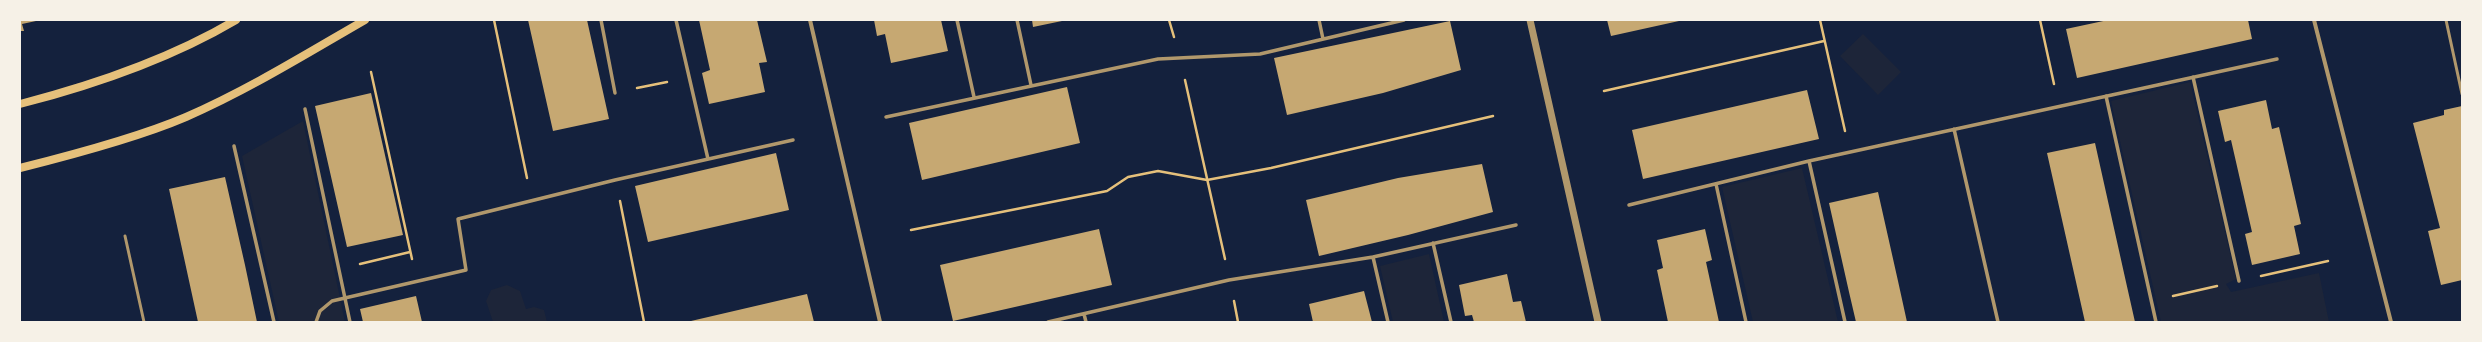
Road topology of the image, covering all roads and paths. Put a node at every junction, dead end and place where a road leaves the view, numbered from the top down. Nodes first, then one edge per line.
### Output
1 (236, 20) edge
2 (365, 20) edge
3 (494, 20) edge
4 (601, 20) edge
5 (676, 20) edge
6 (810, 20) edge
7 (957, 20) edge
8 (1017, 20) edge
9 (1319, 20) edge
10 (1379, 20) edge
11 (1404, 20) edge
12 (1530, 20) edge
13 (1820, 20) edge
14 (2040, 20) edge
15 (2314, 20) edge
16 (2446, 20) edge
17 (1380, 26) junction
18 (1323, 39) junction
19 (1824, 41) junction
20 (1180, 58) junction
21 (2277, 59) dead end
22 (370, 72) dead end
23 (689, 77) junction
24 (2193, 77) junction
25 (1031, 85) junction
26 (1604, 91) dead end
27 (615, 93) joint
28 (2462, 94) edge
29 (2106, 96) junction
30 (974, 97) junction
31 (20, 104) edge
32 (2058, 106) junction
33 (305, 109) dead end
34 (1493, 116) dead end
35 (886, 117) dead end
36 (1954, 129) junction
37 (793, 140) dead end
38 (234, 146) dead end
39 (1850, 152) junction
40 (708, 159) junction
41 (1809, 161) junction
42 (20, 168) edge
43 (615, 180) junction
44 (1207, 180) junction
45 (1716, 184) junction
46 (531, 200) junction
47 (1629, 205) dead end
48 (1516, 225) dead end
49 (911, 230) dead end
50 (124, 236) dead end
51 (1433, 243) junction
52 (410, 252) junction
53 (1373, 257) junction
54 (339, 269) junction
55 (416, 280) junction
56 (1229, 280) junction
57 (2239, 281) dead end
58 (345, 297) junction
59 (1084, 314) junction
60 (144, 322) edge
61 (274, 322) edge
62 (316, 322) edge
63 (350, 322) edge
64 (644, 322) edge
65 (880, 322) edge
66 (1048, 322) edge
67 (1086, 322) edge
68 (1238, 322) edge
69 (1388, 322) edge
70 (1451, 322) edge
71 (1598, 322) edge
72 (1746, 322) edge
73 (1845, 322) edge
74 (1998, 322) edge
75 (2156, 322) edge
76 (2391, 322) edge

1 - 31 main road
2 - 42 main road
3 - 46 path
4 - 27 street
5 - 23 street
6 - 65 street
7 - 30 street
8 - 25 street
9 - 18 street
10 - 17 street
11 - 17 street
12 - 71 street
13 - 19 path
14 - 32 path
15 - 76 street
16 - 28 lane
17 - 18 street
18 - 20 street
19 - 26 path
19 - 39 path
20 - 25 street
20 - 44 path
21 - 24 street
22 - 52 path
23 - 27 path
23 - 40 street
24 - 29 street
24 - 57 street
25 - 30 street
29 - 32 street
29 - 75 street
30 - 35 street
32 - 36 street
33 - 54 street
34 - 44 path
36 - 39 street
36 - 74 street
37 - 40 street
38 - 61 street
39 - 41 street
40 - 43 street
41 - 45 street
41 - 73 street
43 - 46 street
43 - 64 path
44 - 49 path
44 - 56 path
45 - 47 street
45 - 72 street
46 - 55 street
48 - 51 street
50 - 60 lane
51 - 53 street
51 - 70 street
52 - 54 path
52 - 55 path
53 - 56 street
53 - 69 street
54 - 58 street
55 - 58 street
56 - 59 street
56 - 68 path
58 - 62 street
58 - 63 street
59 - 66 street
59 - 67 street

